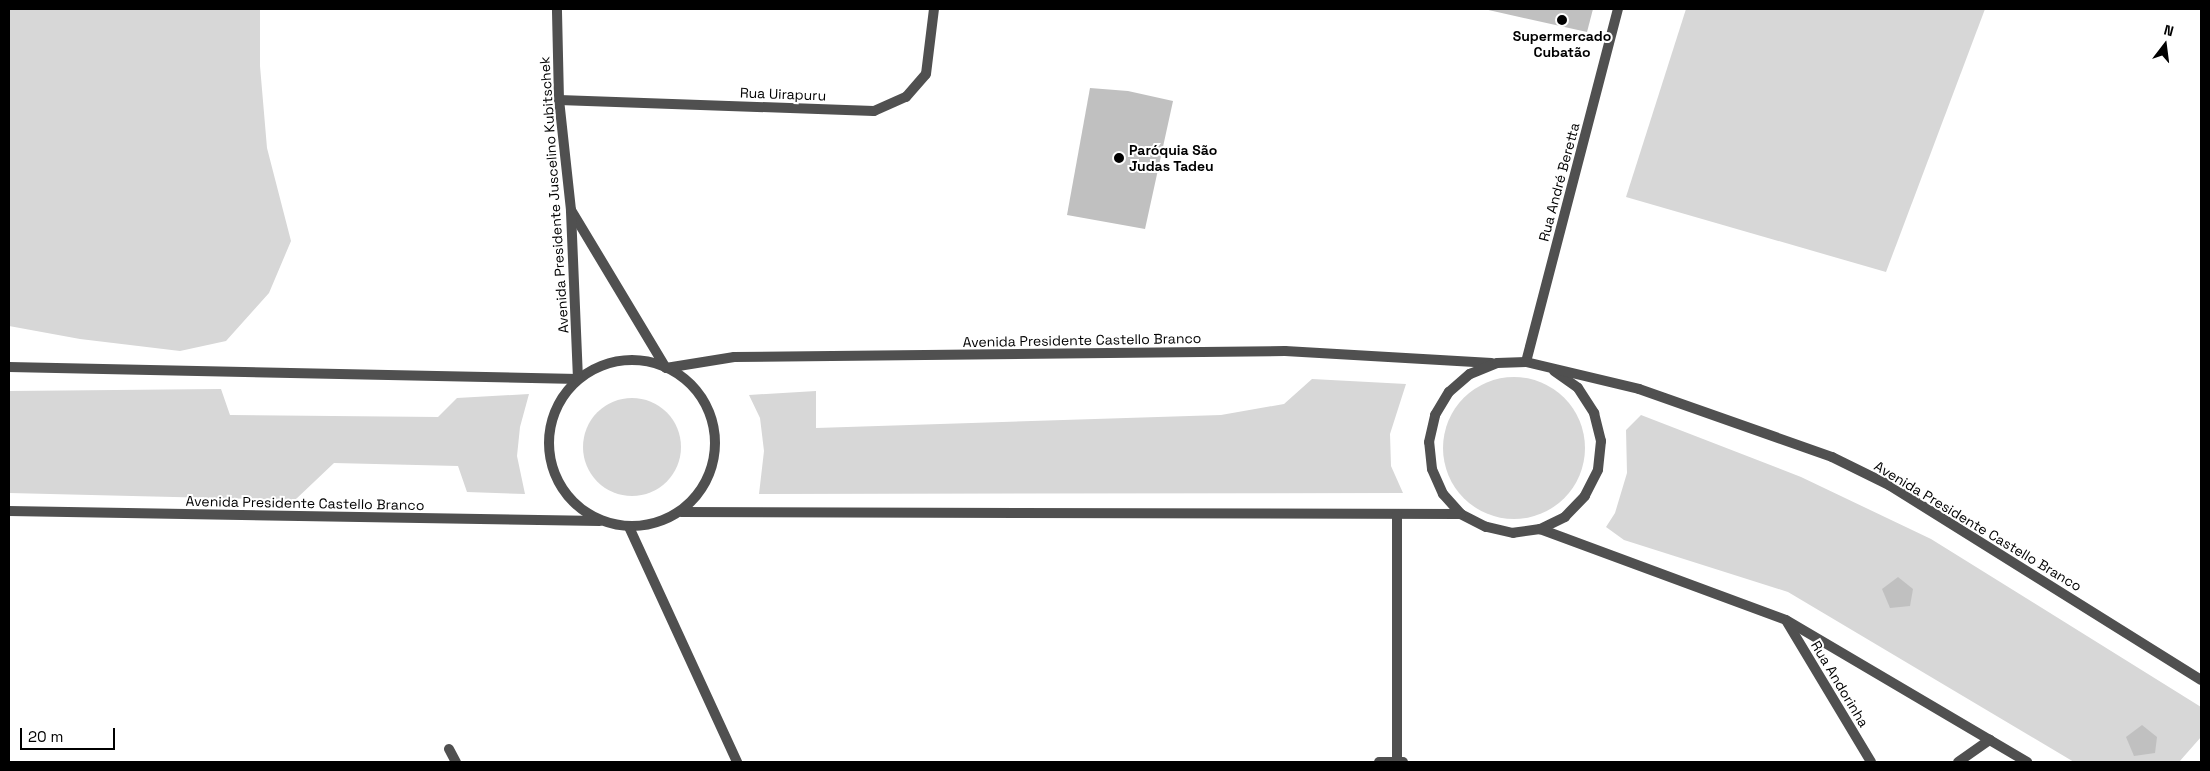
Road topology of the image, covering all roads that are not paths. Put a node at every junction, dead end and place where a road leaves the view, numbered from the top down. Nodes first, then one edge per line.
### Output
1 (557, 9) edge
2 (934, 9) edge
3 (1618, 9) edge
4 (560, 100) junction
5 (571, 210) junction
6 (1526, 362) junction
7 (1497, 363) junction
8 (9, 366) edge
9 (666, 368) junction
10 (1554, 371) junction
11 (578, 378) junction
12 (9, 512) edge
13 (681, 512) junction
14 (1397, 514) junction
15 (1461, 514) junction
16 (600, 521) junction
17 (629, 527) junction
18 (1540, 529) junction
19 (1786, 620) junction
20 (2201, 680) edge
21 (1990, 740) junction
22 (449, 749) dead end
23 (456, 762) edge
24 (737, 762) edge
25 (1379, 762) edge
26 (1396, 762) edge
27 (1403, 762) edge
28 (1871, 762) edge
29 (1958, 762) edge
30 (2027, 762) edge

1 - 4 street, Avenida Presidente Juscelino Kubitschek
2 - 4 street, Rua Uirapuru
3 - 6 street, Rua André Beretta
4 - 5 street, Avenida Presidente Juscelino Kubitschek
5 - 9 street
5 - 11 street, Avenida Presidente Juscelino Kubitschek
6 - 7 street
6 - 10 street
7 - 9 street, Avenida Presidente Castello Branco
7 - 15 street
8 - 11 street
9 - 11 street
9 - 13 street
10 - 18 street
10 - 20 street, Avenida Presidente Castello Branco
11 - 16 street
12 - 16 street, Avenida Presidente Castello Branco
13 - 14 street
13 - 17 street
14 - 15 street
14 - 26 street
15 - 18 street
16 - 17 street
17 - 24 street
18 - 19 street
19 - 21 street
19 - 28 street, Rua Andorinha
21 - 29 street
21 - 30 street
22 - 23 street
25 - 26 street
26 - 27 street

